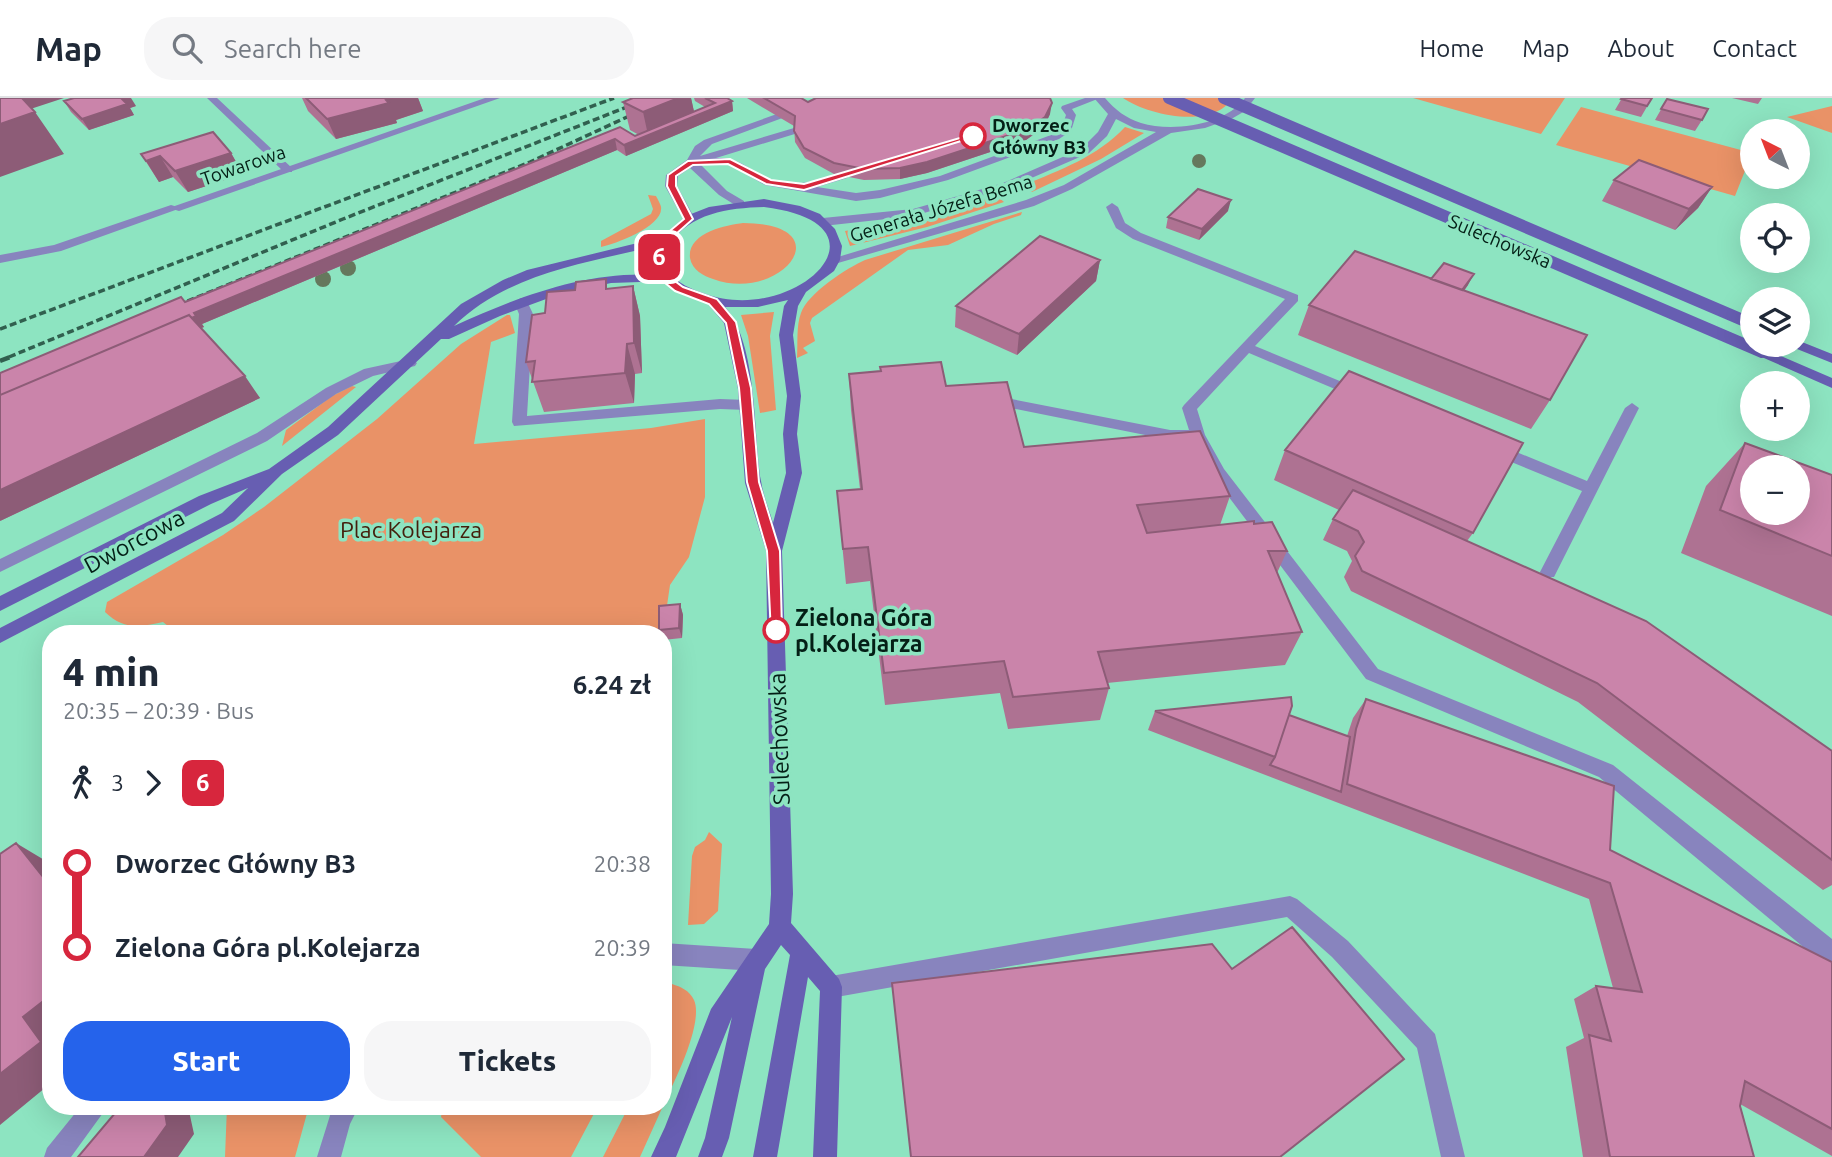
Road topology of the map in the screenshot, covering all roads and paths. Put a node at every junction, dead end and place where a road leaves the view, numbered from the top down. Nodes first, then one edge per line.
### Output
1 (495, 98) edge
2 (1097, 98) edge
3 (1169, 98) edge
4 (1224, 98) edge
5 (1250, 98) edge
6 (212, 99) edge
7 (829, 99) edge
8 (1113, 114) junction
9 (1168, 130) junction
10 (794, 131) edge
11 (691, 162) junction
12 (288, 170) junction
13 (843, 176) edge
14 (804, 187) junction
15 (740, 204) junction
16 (1112, 207) dead end
17 (689, 219) junction
18 (823, 222) junction
19 (664, 240) junction
20 (0, 258) edge
21 (834, 260) junction
22 (668, 280) junction
23 (800, 291) junction
24 (521, 302) junction
25 (713, 302) junction
26 (1740, 319) edge
27 (434, 341) junction
28 (1246, 347) junction
29 (1810, 350) edge
30 (1832, 359) edge
31 (410, 363) junction
32 (1832, 383) edge
33 (970, 396) edge
34 (1373, 400) edge
35 (747, 405) junction
36 (1632, 408) dead end
37 (1198, 435) junction
38 (1476, 442) edge
39 (278, 470) junction
40 (1592, 489) junction
41 (774, 551) junction
42 (0, 566) edge
43 (1548, 572) dead end
44 (0, 604) edge
45 (0, 636) edge
46 (780, 927) junction
47 (1832, 951) edge
48 (801, 952) junction
49 (672, 955) edge
50 (756, 960) junction
51 (831, 987) junction
52 (89, 1115) edge
53 (341, 1115) edge
54 (56, 1157) edge
55 (329, 1157) edge
56 (663, 1157) edge
57 (710, 1157) edge
58 (765, 1157) edge
59 (825, 1157) edge
60 (1453, 1157) edge

1 - 12 street, Towarowa
2 - 8 street
2 - 14 street
3 - 32 street, Sulechowska, bridge
4 - 26 street, Sulechowska, bridge
5 - 9 street
6 - 12 street
7 - 11 street
8 - 9 street
8 - 18 street, Generała Józefa Bema
9 - 21 street, Generała Józefa Bema
10 - 11 street
11 - 14 street
11 - 15 street
11 - 17 street
12 - 20 street, Towarowa
13 - 14 street
15 - 17 street
15 - 18 street
16 - 28 street
17 - 19 street
18 - 21 street
19 - 22 street
19 - 27 street, Dworcowa
21 - 23 street
22 - 24 street, Dworcowa
22 - 25 street
23 - 25 street
23 - 41 street, Sulechowska
24 - 27 street, Dworcowa
24 - 35 street
25 - 35 street, Sulechowska
27 - 31 street, Dworcowa
28 - 34 street
28 - 37 street
29 - 30 street
31 - 39 street, Dworcowa
31 - 42 street
33 - 37 street
35 - 41 street, Sulechowska
36 - 40 street
37 - 47 street
38 - 40 street
39 - 44 street, Dworcowa
39 - 45 street, Dworcowa
40 - 43 street
41 - 46 street, Sulechowska
46 - 48 street
46 - 50 street
48 - 51 street
48 - 58 street
49 - 50 street
50 - 56 street
50 - 57 street
51 - 59 street
51 - 60 street
52 - 54 street
53 - 55 street

